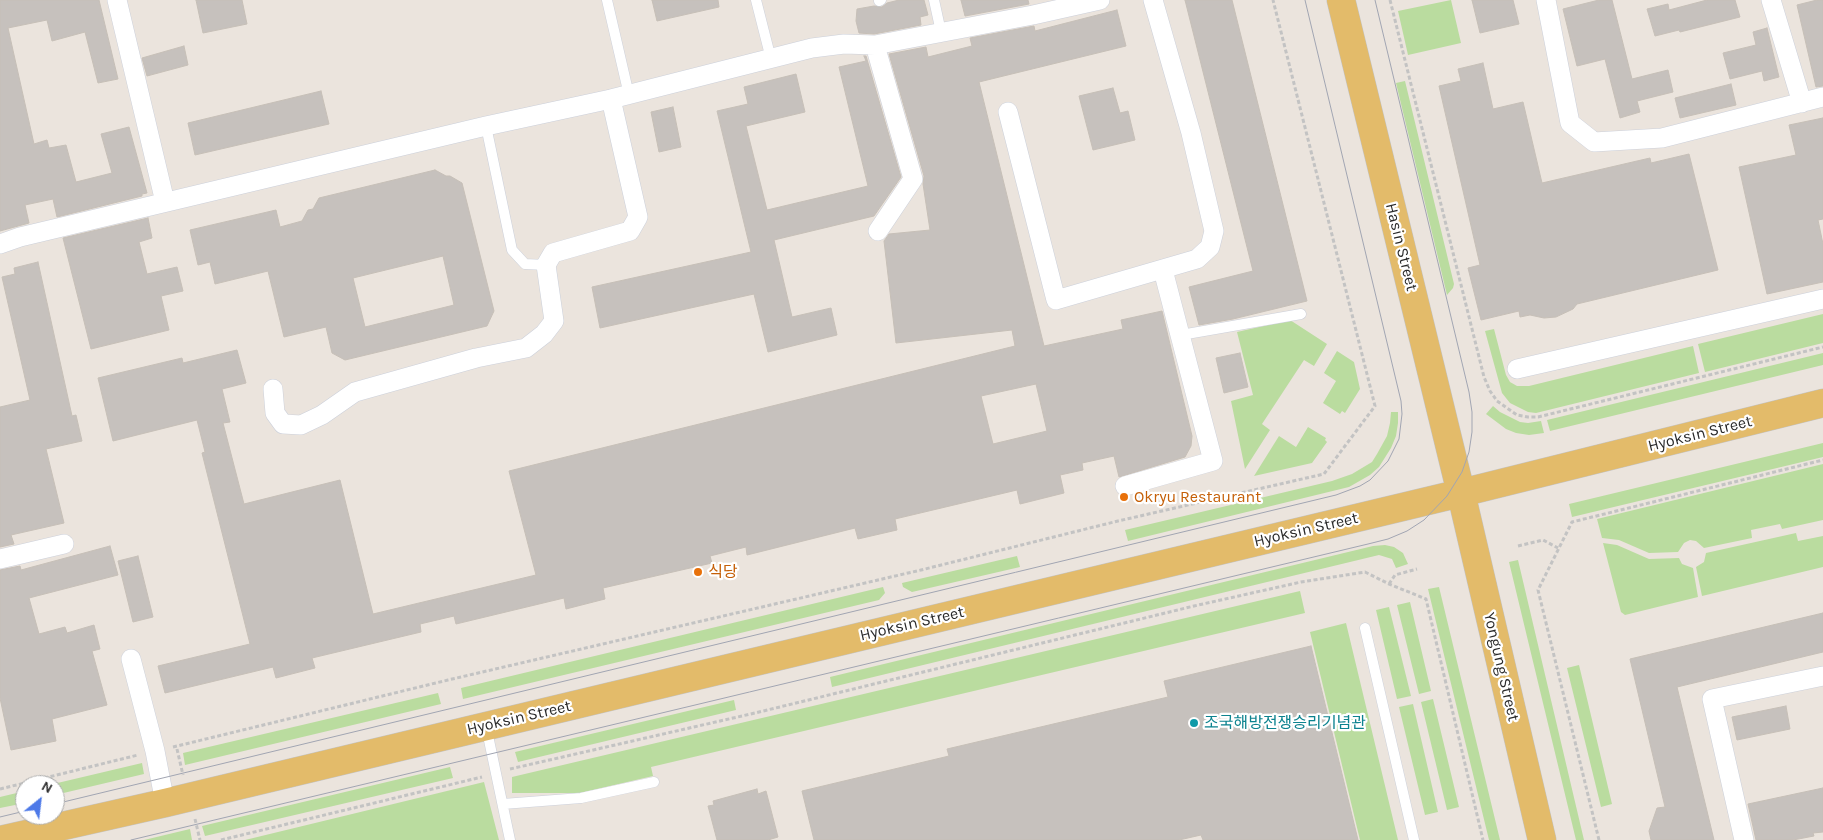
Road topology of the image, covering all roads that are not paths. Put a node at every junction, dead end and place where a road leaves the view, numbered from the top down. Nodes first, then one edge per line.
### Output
1 (117, 0) edge
2 (607, 0) edge
3 (756, 0) edge
4 (934, 0) edge
5 (1100, 0) edge
6 (1153, 0) edge
7 (1341, 0) edge
8 (1546, 0) edge
9 (1772, 0) edge
10 (1054, 5) edge
11 (941, 32) junction
12 (875, 45) junction
13 (771, 58) junction
14 (620, 97) junction
15 (1823, 97) edge
16 (1802, 103) junction
17 (1008, 112) dead end
18 (486, 126) junction
19 (165, 202) junction
20 (878, 231) dead end
21 (0, 244) edge
22 (546, 265) junction
23 (1163, 270) junction
24 (1823, 299) edge
25 (1301, 314) dead end
26 (1181, 335) junction
27 (1517, 369) dead end
28 (273, 388) dead end
29 (1823, 403) edge
30 (1125, 486) dead end
31 (1461, 493) junction
32 (64, 544) dead end
33 (0, 560) edge
34 (1365, 628) dead end
35 (131, 659) dead end
36 (1823, 676) edge
37 (486, 725) junction
38 (654, 782) dead end
39 (165, 803) junction
40 (503, 804) junction
41 (11, 839) edge
42 (510, 840) edge
43 (1414, 840) edge
44 (1542, 840) edge
45 (1744, 840) edge

1 - 19 street
2 - 14 lane
3 - 13 lane
4 - 11 lane
5 - 10 street
6 - 23 street
7 - 31 main road, Hasin Street
8 - 16 street
9 - 16 street
10 - 11 street
11 - 12 street
12 - 13 street
12 - 20 street
13 - 14 street
14 - 18 street
14 - 22 street
15 - 16 street
17 - 23 street
18 - 19 street
18 - 22 lane
19 - 21 street
22 - 28 street
23 - 26 street
24 - 27 street
25 - 26 lane
26 - 30 street
29 - 31 main road, Hyoksin Street
31 - 37 main road, Hyoksin Street
31 - 44 main road, Yongung Street
32 - 33 street
34 - 43 lane
35 - 39 street
36 - 45 street
37 - 39 main road, Hyoksin Street
37 - 40 lane
38 - 40 lane
39 - 41 main road, Hyoksin Street
40 - 42 lane

